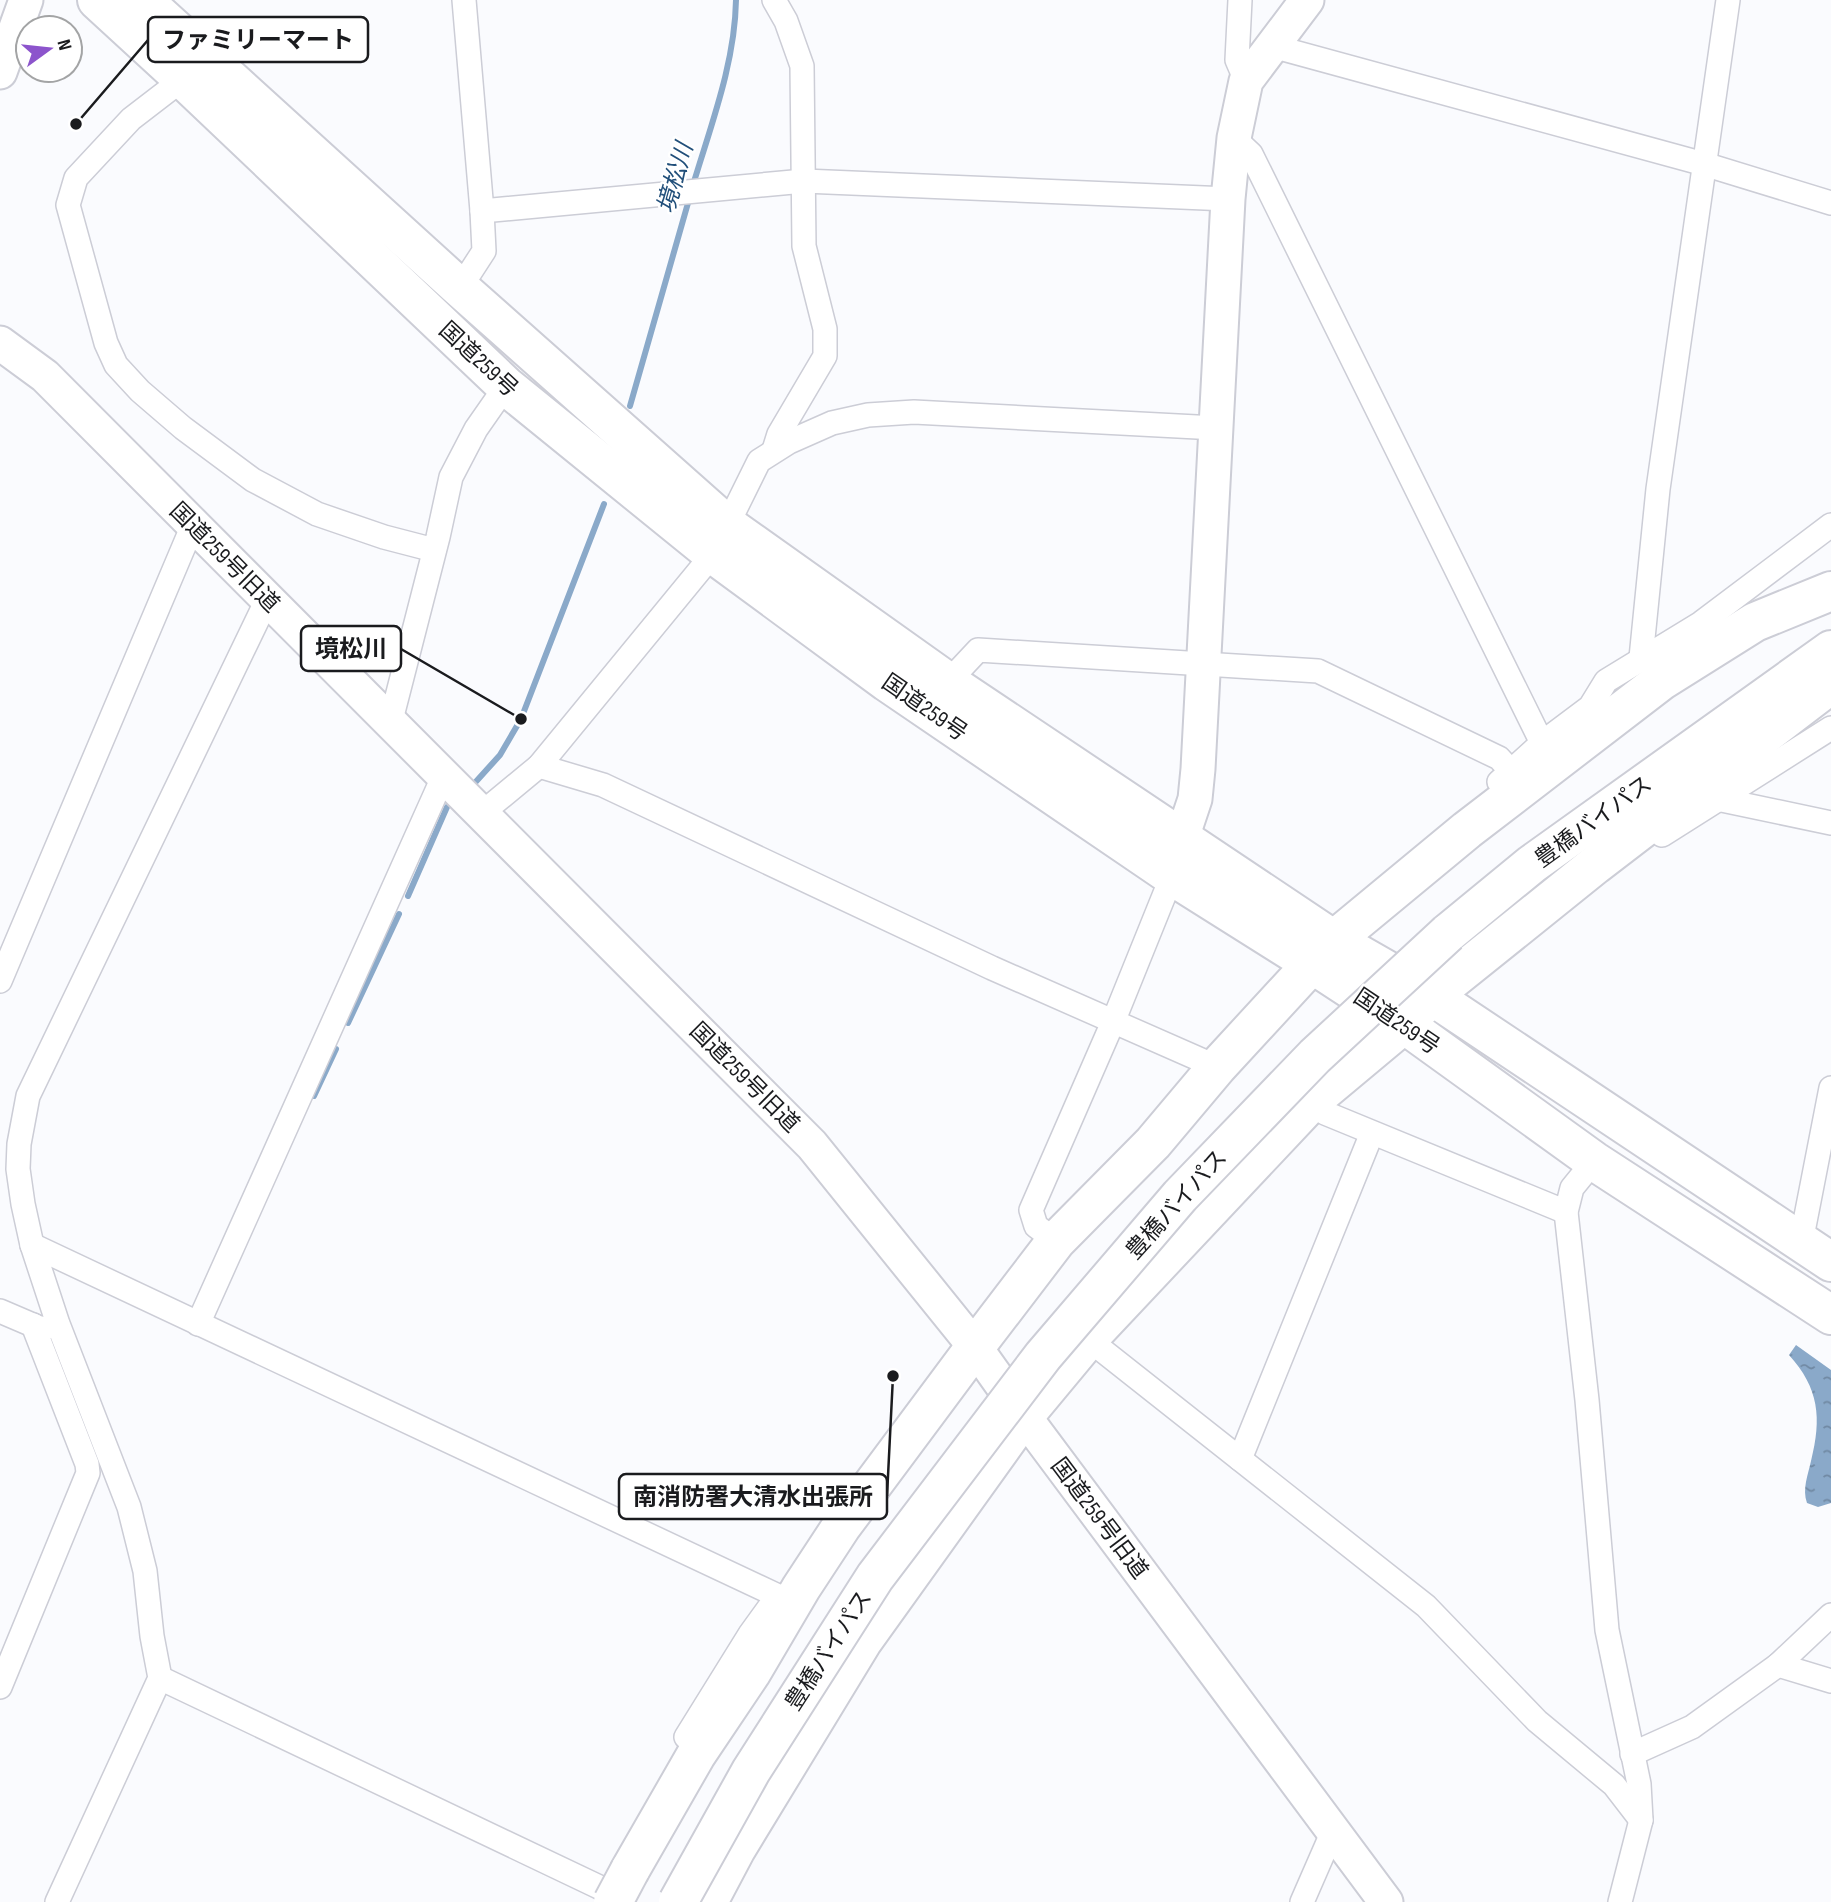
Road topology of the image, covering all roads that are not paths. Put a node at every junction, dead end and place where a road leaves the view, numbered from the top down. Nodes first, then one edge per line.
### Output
1 (26, 0) edge
2 (97, 0) edge
3 (464, 0) edge
4 (774, 0) edge
5 (1240, 0) edge
6 (1307, 0) edge
7 (1728, 0) edge
8 (162, 8) edge
9 (1272, 46) junction
10 (0, 72) edge
11 (183, 79) junction
12 (1246, 81) junction
13 (1234, 138) junction
14 (1704, 164) junction
15 (804, 181) junction
16 (1228, 199) junction
17 (1831, 203) edge
18 (482, 211) junction
19 (460, 288) junction
20 (0, 343) edge
21 (506, 386) junction
22 (1216, 428) junction
23 (774, 450) junction
24 (193, 524) junction
25 (1831, 525) edge
26 (720, 540) junction
27 (434, 550) junction
28 (1831, 591) edge
29 (267, 600) junction
30 (1831, 650) edge
31 (1641, 658) junction
32 (1203, 665) junction
33 (948, 682) junction
34 (1831, 684) edge
35 (390, 724) junction
36 (1831, 728) edge
37 (1542, 743) junction
38 (539, 766) junction
39 (1510, 771) junction
40 (444, 775) junction
41 (1717, 799) junction
42 (482, 813) junction
43 (1831, 824) edge
44 (1467, 830) junction
45 (1182, 838) junction
46 (1595, 865) junction
47 (1172, 876) junction
48 (1323, 952) junction
49 (0, 981) edge
50 (1432, 996) junction
51 (1113, 1022) junction
52 (1404, 1024) junction
53 (1217, 1067) junction
54 (1831, 1088) edge
55 (1313, 1100) junction
56 (1372, 1133) junction
57 (1594, 1161) junction
58 (1566, 1212) junction
59 (1056, 1241) junction
60 (32, 1245) junction
61 (1816, 1252) edge
62 (0, 1311) edge
63 (1831, 1315) edge
64 (58, 1324) junction
65 (198, 1324) junction
66 (33, 1325) junction
67 (1088, 1339) junction
68 (975, 1347) junction
69 (1024, 1416) junction
70 (1240, 1459) junction
71 (790, 1592) junction
72 (1831, 1615) edge
73 (862, 1642) junction
74 (1778, 1665) junction
75 (160, 1678) junction
76 (1831, 1681) edge
77 (0, 1687) edge
78 (1632, 1754) junction
79 (1641, 1820) junction
80 (1333, 1831) junction
81 (612, 1893) edge
82 (57, 1902) edge
83 (678, 1902) edge
84 (708, 1902) edge
85 (729, 1902) edge
86 (1302, 1902) edge
87 (1387, 1902) edge
88 (1620, 1902) edge

1 - 10 street
2 - 11 highway, 国道259号
3 - 18 street
4 - 15 street
5 - 12 street
6 - 9 street
7 - 14 street
8 - 19 highway, 国道259号
9 - 12 street
9 - 14 street
11 - 21 highway, 国道259号
11 - 27 street
12 - 13 street
13 - 16 street
13 - 37 street
14 - 17 street
14 - 31 street
15 - 16 street
15 - 18 street
15 - 23 street
16 - 22 street
18 - 19 street
19 - 26 highway, 国道259号
20 - 24 street, 国道259号旧道
21 - 26 highway, 国道259号
21 - 27 street
22 - 23 street
22 - 32 street
23 - 26 street
24 - 29 street, 国道259号旧道
24 - 49 street
25 - 31 street
26 - 33 highway, 国道259号
26 - 38 street
26 - 47 highway, 国道259号
27 - 35 street
28 - 44 highway
29 - 35 street, 国道259号旧道
29 - 60 street
30 - 83 highway, 豊橋バイパス, bridge
31 - 37 street
32 - 33 street
32 - 39 street
32 - 45 street
33 - 45 highway, 国道259号
34 - 46 highway
35 - 40 street, 国道259号旧道
36 - 41 street
37 - 39 street
38 - 42 street
38 - 51 street
39 - 44 street
40 - 42 street, 国道259号旧道
40 - 65 street
41 - 43 street
41 - 46 street
42 - 68 street, 国道259号旧道
44 - 48 highway
45 - 48 highway, 国道259号
46 - 50 highway
47 - 48 highway, 国道259号
47 - 51 street
48 - 50 highway, 国道259号
48 - 52 highway, 国道259号
48 - 53 highway
50 - 52 highway
50 - 61 highway, 国道259号
51 - 53 street
51 - 59 street
52 - 55 highway
52 - 57 highway, 国道259号
53 - 59 highway
54 - 61 street
55 - 56 street
55 - 67 highway
56 - 58 street
56 - 70 street
57 - 58 street
57 - 63 highway, 国道259号
58 - 78 street
59 - 68 highway
60 - 64 street
60 - 65 street
62 - 66 street
64 - 66 street
64 - 75 street
65 - 71 street
66 - 77 street
67 - 69 highway
67 - 70 street
68 - 69 street, 国道259号旧道
68 - 71 highway
69 - 73 highway
69 - 80 street, 国道259号旧道
70 - 79 street
71 - 81 highway
72 - 74 street
73 - 84 highway
73 - 85 street
74 - 76 street
74 - 78 street
75 - 81 street
75 - 82 street
78 - 79 street
79 - 88 street
80 - 86 street
80 - 87 street, 国道259号旧道

